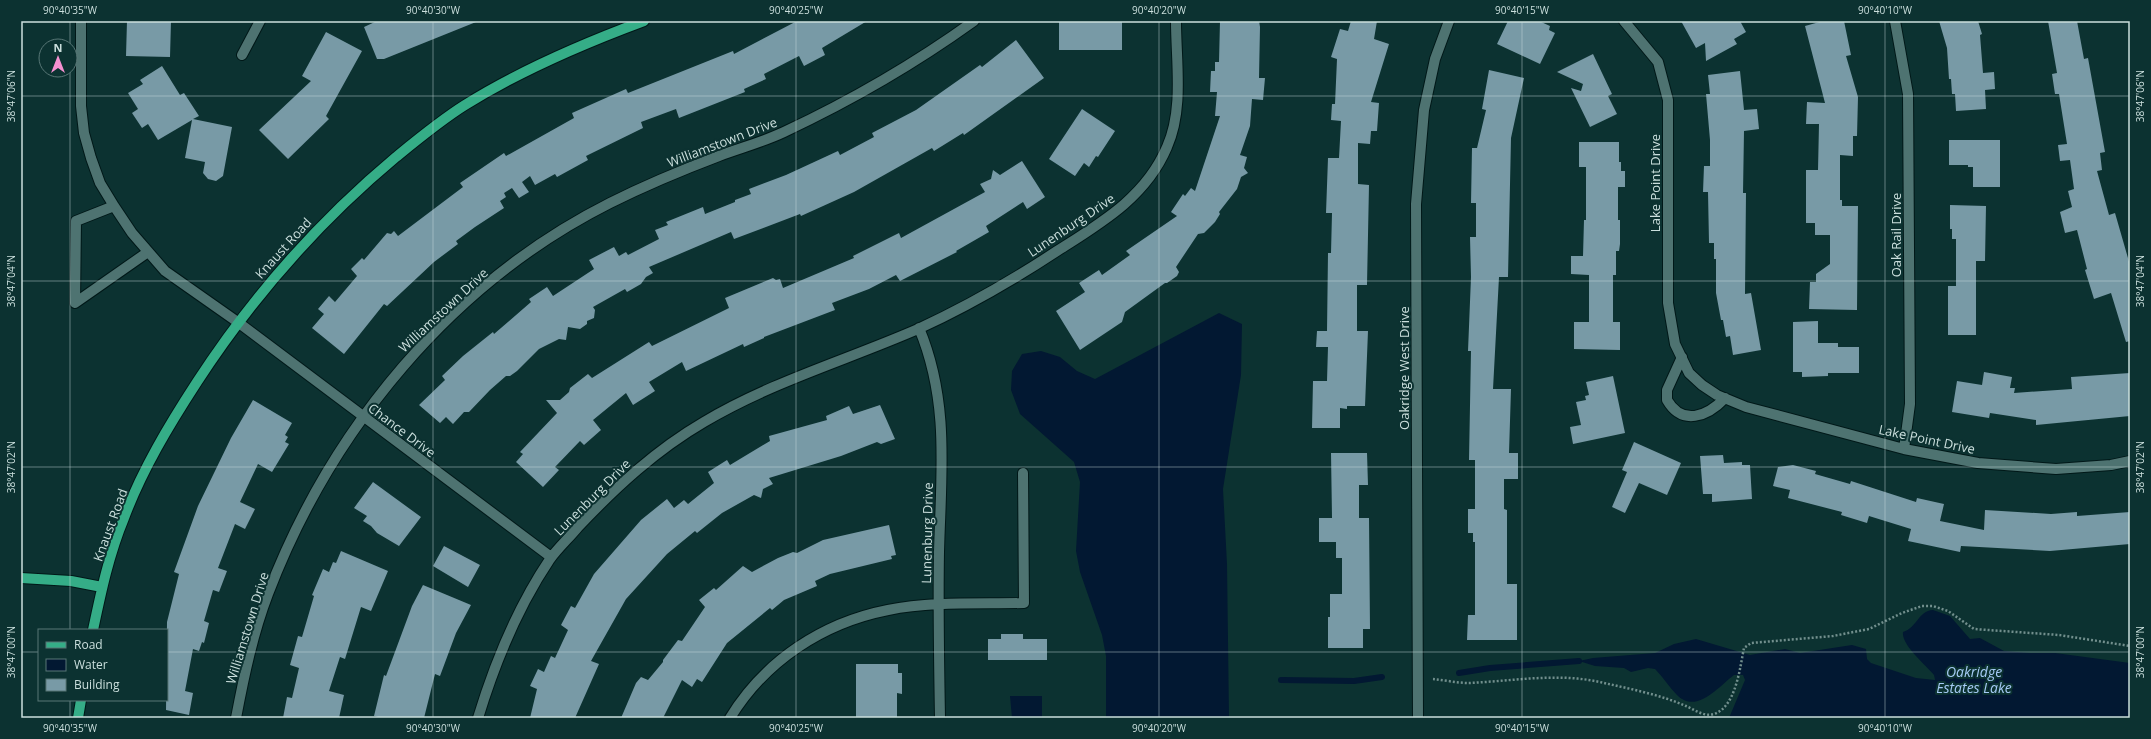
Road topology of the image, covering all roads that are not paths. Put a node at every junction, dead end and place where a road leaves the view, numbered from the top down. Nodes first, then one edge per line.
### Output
1 (81, 21) edge
2 (260, 21) edge
3 (644, 21) edge
4 (974, 21) edge
5 (1176, 21) edge
6 (1449, 21) edge
7 (1624, 21) edge
8 (1895, 21) edge
9 (242, 55) dead end
10 (114, 206) junction
11 (148, 252) junction
12 (239, 323) junction
13 (920, 328) junction
14 (1682, 357) junction
15 (1724, 398) junction
16 (362, 417) junction
17 (1904, 449) junction
18 (2130, 461) edge
19 (1023, 473) dead end
20 (551, 557) junction
21 (21, 578) edge
22 (102, 587) junction
23 (938, 605) junction
24 (93, 629) edge
25 (81, 701) edge
26 (78, 718) edge
27 (236, 718) edge
28 (478, 718) edge
29 (730, 718) edge
30 (940, 718) edge
31 (1418, 718) edge

1 - 10 street, Chance Drive
2 - 9 street
3 - 12 main road, Knaust Road
4 - 16 street, Williamstown Drive
5 - 13 street, Lunenburg Drive
6 - 31 street, Oakridge West Drive
7 - 14 street, Lake Point Drive
8 - 17 street, Oak Rail Drive
10 - 11 street, Chance Drive
10 - 11 street
11 - 12 street, Chance Drive
12 - 16 street, Chance Drive
12 - 22 main road, Knaust Road
13 - 20 street, Lunenburg Drive
13 - 23 street, Lunenburg Drive
14 - 15 street, Lake Point Drive
14 - 15 street
15 - 17 street, Lake Point Drive
16 - 20 street, Chance Drive
16 - 27 street, Williamstown Drive
17 - 18 street, Lake Point Drive
19 - 23 street
20 - 28 street, Lunenburg Drive
21 - 22 main road
22 - 24 main road, Knaust Road
23 - 29 street
23 - 30 street, Lunenburg Drive
25 - 26 main road

